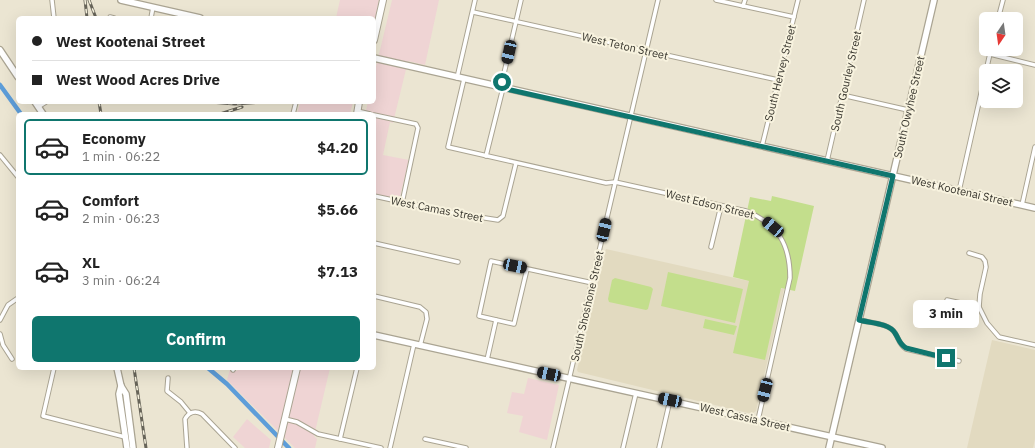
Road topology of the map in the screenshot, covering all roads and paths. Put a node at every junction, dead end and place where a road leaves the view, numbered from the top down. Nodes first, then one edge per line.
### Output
1 (52, 0) edge
2 (121, 0) edge
3 (383, 0) edge
4 (476, 0) edge
5 (521, 0) edge
6 (658, 0) edge
7 (716, 0) edge
8 (745, 0) edge
9 (798, 0) edge
10 (864, 0) edge
11 (934, 0) edge
12 (1003, 0) edge
13 (743, 6) junction
14 (153, 7) junction
15 (473, 12) junction
16 (1000, 12) edge
17 (54, 16) edge
18 (151, 16) edge
19 (190, 16) edge
20 (794, 18) junction
21 (516, 22) junction
22 (376, 31) edge
23 (0, 50) edge
24 (646, 51) junction
25 (990, 56) edge
26 (998, 56) edge
27 (376, 58) edge
28 (1035, 65) edge
29 (16, 74) edge
30 (460, 78) junction
31 (778, 80) junction
32 (502, 88) junction
33 (842, 95) junction
34 (908, 110) junction
35 (376, 115) edge
36 (631, 116) junction
37 (762, 146) junction
38 (1035, 147) edge
39 (0, 155) edge
40 (486, 156) junction
41 (827, 161) junction
42 (516, 163) junction
43 (16, 175) edge
44 (893, 176) junction
45 (615, 182) junction
46 (959, 191) junction
47 (376, 196) edge
48 (402, 203) junction
49 (1022, 205) junction
50 (721, 206) junction
51 (1035, 208) edge
52 (376, 243) edge
53 (711, 247) dead end
54 (969, 253) dead end
55 (458, 262) dead end
56 (527, 269) junction
57 (592, 283) junction
58 (376, 296) edge
59 (16, 299) edge
60 (947, 300) dead end
61 (979, 307) junction
62 (0, 320) edge
63 (496, 320) junction
64 (859, 320) junction
65 (0, 334) edge
66 (376, 336) edge
67 (414, 344) junction
68 (1035, 345) edge
69 (420, 346) junction
70 (12, 359) dead end
71 (487, 360) junction
72 (959, 361) dead end
73 (54, 370) edge
74 (117, 370) edge
75 (297, 370) edge
76 (357, 370) edge
77 (168, 378) dead end
78 (570, 379) junction
79 (121, 386) junction
80 (636, 393) junction
81 (670, 400) junction
82 (190, 413) junction
83 (285, 419) junction
84 (758, 420) junction
85 (125, 437) junction
86 (832, 437) junction
87 (340, 439) junction
88 (425, 439) dead end
89 (279, 447) edge
90 (127, 448) edge
91 (133, 448) edge
92 (187, 448) edge
93 (235, 448) edge
94 (381, 448) edge
95 (390, 448) edge
96 (466, 448) edge
97 (553, 448) edge
98 (623, 448) edge
99 (659, 448) edge
100 (829, 448) edge
101 (882, 448) edge

1 - 17 street
2 - 14 street
3 - 22 main road
4 - 15 street
5 - 21 street
6 - 24 street, South Shoshone Street
7 - 13 street
8 - 13 street
9 - 20 street, South Hervey Street
10 - 33 street, South Gourley Street
11 - 34 street, South Owyhee Street
12 - 16 street
13 - 20 street
14 - 18 street
14 - 19 street
15 - 21 street, West Teton Street
15 - 30 street
20 - 31 street, South Hervey Street
21 - 24 street, West Teton Street
21 - 32 street
23 - 29 street
24 - 31 street, West Teton Street
24 - 36 street, South Shoshone Street
25 - 46 street
26 - 28 street
27 - 30 street, West Kootenai Street
30 - 32 street, West Kootenai Street
30 - 40 street, West Edson Street
31 - 37 street, South Hervey Street
32 - 36 street, West Kootenai Street
32 - 40 street
33 - 34 street
33 - 41 street, South Gourley Street
34 - 44 street, South Owyhee Street
35 - 48 street
36 - 37 street, West Kootenai Street
36 - 45 street, South Shoshone Street
37 - 41 street, West Kootenai Street
38 - 49 street
39 - 43 street
40 - 42 street, West Edson Street
41 - 44 street, West Kootenai Street
42 - 45 street, West Edson Street
42 - 48 street, West Camas Street
44 - 46 street, West Kootenai Street
44 - 64 street, South Owyhee Street
45 - 50 street, West Edson Street
45 - 57 street, South Shoshone Street
46 - 49 street, West Kootenai Street
47 - 48 street, West Camas Street
49 - 51 street, West Kootenai Street
50 - 53 street
50 - 84 street, West Edson Street
52 - 55 street
54 - 61 street
56 - 57 street
56 - 63 street
56 - 63 street
57 - 78 street, South Shoshone Street
58 - 69 street
59 - 62 street
60 - 61 street
61 - 68 street
63 - 71 street
64 - 72 street
64 - 86 street, South Owyhee Street
65 - 70 street
66 - 67 street, West Cassia Street
67 - 69 street, West Cassia Street
67 - 95 street
69 - 71 street, West Cassia Street
71 - 78 street, West Cassia Street
73 - 85 street
74 - 79 street
75 - 83 main road
76 - 87 street
77 - 82 street
78 - 80 street, West Cassia Street
78 - 97 street, South Shoshone Street
79 - 85 street
79 - 91 street
80 - 81 street, West Cassia Street
80 - 98 street
81 - 84 street, West Cassia Street
81 - 99 street
82 - 92 street
82 - 93 street
83 - 87 street
83 - 89 main road
84 - 86 street, West Cassia Street
85 - 90 street
86 - 100 street, South Owyhee Street
86 - 101 street, West Cassia Street
87 - 94 street
88 - 96 street

